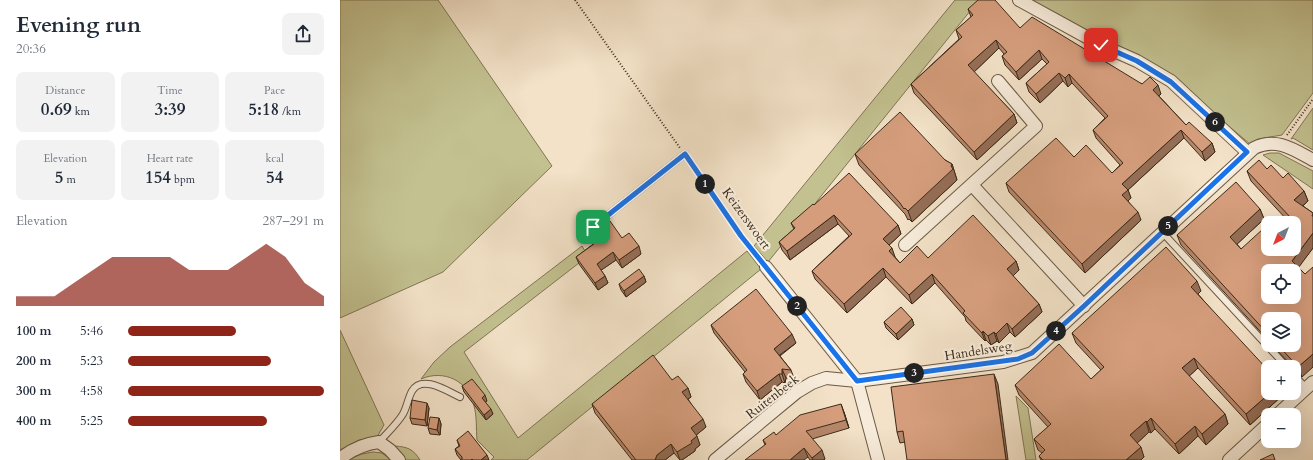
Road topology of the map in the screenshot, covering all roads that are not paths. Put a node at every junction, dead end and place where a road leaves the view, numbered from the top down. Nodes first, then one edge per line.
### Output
1 (1019, 0) edge
2 (998, 80) dead end
3 (1247, 152) junction
4 (685, 154) road end
5 (1313, 160) edge
6 (972, 185) junction
7 (593, 227) dead end
8 (1162, 232) junction
9 (905, 245) dead end
10 (766, 267) road end
11 (1084, 306) junction
12 (1281, 360) edge
13 (1301, 379) edge
14 (857, 381) junction
15 (1310, 385) edge
16 (460, 397) dead end
17 (1285, 408) edge
18 (1261, 430) edge
19 (379, 442) junction
20 (340, 459) edge
21 (398, 460) edge
22 (715, 460) edge
23 (878, 460) edge
24 (1229, 460) edge

1 - 3 street
2 - 6 street
3 - 5 street, Handelsweg
3 - 8 street, Handelsweg
4 - 7 lane
6 - 9 street
6 - 11 street
8 - 11 street, Handelsweg
8 - 12 lane
10 - 14 street, Keizerswoert
11 - 14 street, Handelsweg
13 - 15 lane
14 - 22 street, Ruitenbeek
14 - 23 street, Keizerswoert
15 - 17 street
16 - 19 lane
18 - 24 street
19 - 20 street
19 - 21 street

